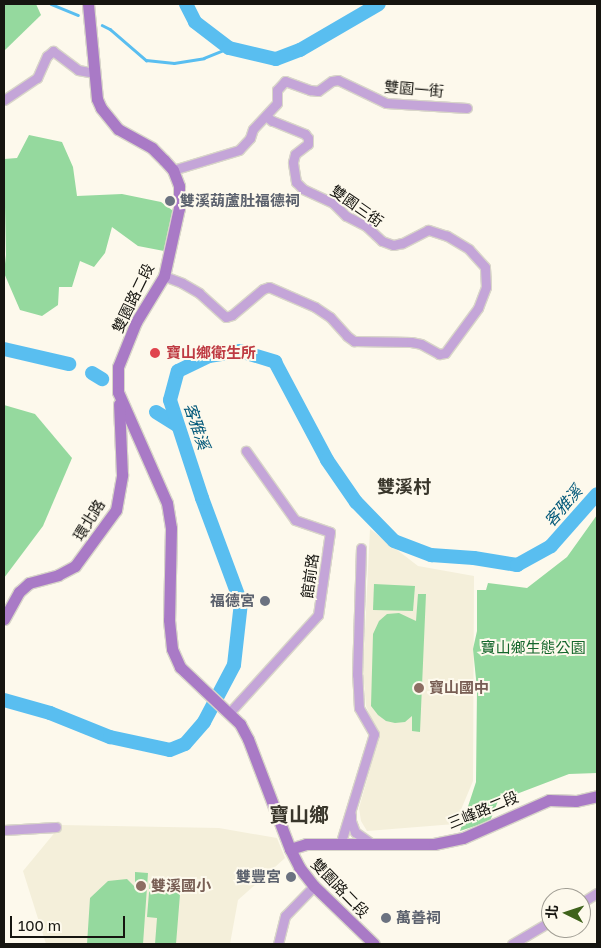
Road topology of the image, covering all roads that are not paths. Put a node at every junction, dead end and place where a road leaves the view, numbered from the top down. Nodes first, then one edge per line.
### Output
1 (88, 4) edge
2 (95, 73) junction
3 (4, 100) edge
4 (467, 108) dead end
5 (266, 116) junction
6 (173, 170) junction
7 (164, 276) junction
8 (118, 392) junction
9 (246, 450) dead end
10 (361, 548) dead end
11 (4, 619) edge
12 (230, 712) junction
13 (597, 796) edge
14 (353, 805) junction
15 (56, 827) dead end
16 (4, 830) edge
17 (340, 845) junction
18 (376, 845) junction
19 (290, 849) junction
20 (314, 886) junction
21 (541, 927) edge
22 (278, 944) edge
23 (374, 944) edge
24 (512, 944) edge

1 - 2 street, 雙園路二段
2 - 3 street
2 - 6 street, 雙園路二段
4 - 5 street, 雙園一街
5 - 6 street, 雙園一街
5 - 7 street, 雙園三街
6 - 7 street, 雙園路二段
7 - 8 street, 雙園路二段
8 - 11 street, 環北路
8 - 12 street, 雙園路二段
9 - 12 street, 館前路
10 - 14 street
12 - 19 street, 雙園路二段
13 - 18 street, 三峰路二段
14 - 17 street
14 - 18 street
15 - 16 street
17 - 18 street, 三峰路二段
17 - 19 street, 三峰路二段
19 - 20 street, 雙園路二段
20 - 22 street
20 - 23 street, 雙園路二段
21 - 24 street

